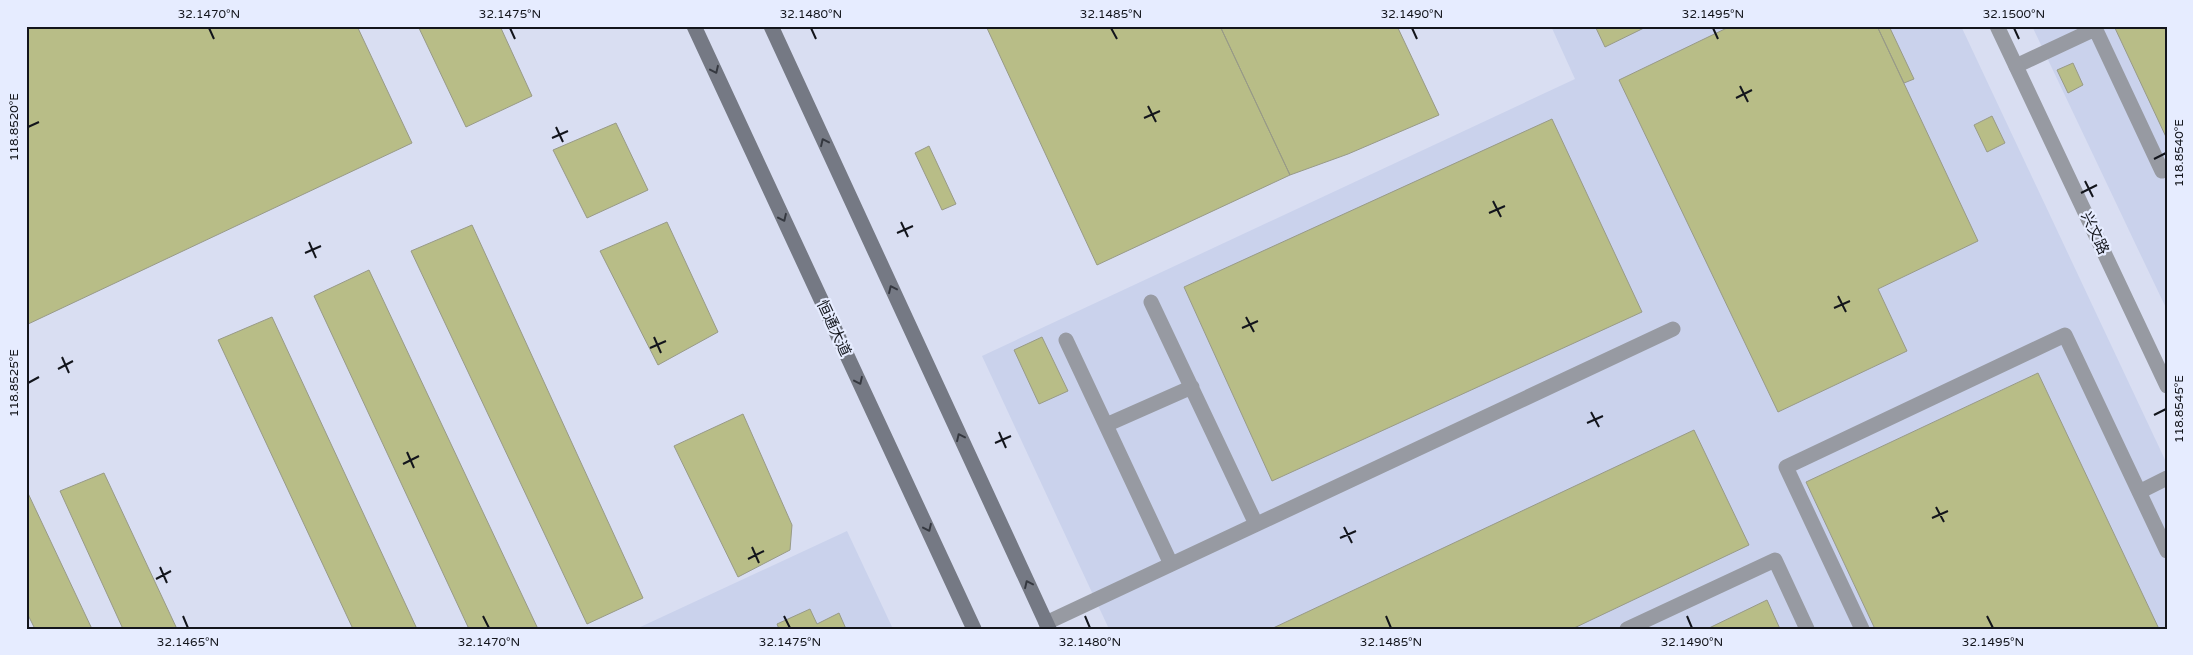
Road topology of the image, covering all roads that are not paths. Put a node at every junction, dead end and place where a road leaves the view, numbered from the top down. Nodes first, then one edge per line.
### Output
1 (694, 26) edge
2 (771, 26) edge
3 (1997, 26) edge
4 (2094, 28) edge
5 (2016, 66) junction
6 (2167, 169) edge
7 (1152, 302) dead end
8 (1673, 329) dead end
9 (1066, 340) dead end
10 (1192, 386) junction
11 (2167, 386) edge
12 (1106, 425) junction
13 (2167, 478) edge
14 (2139, 492) junction
15 (1256, 524) junction
16 (2167, 551) edge
17 (1171, 564) junction
18 (1047, 626) edge
19 (974, 629) edge
20 (1628, 629) edge
21 (1807, 629) edge
22 (1862, 629) edge

1 -> 19 main road, 恒通大道
18 -> 2 main road
3 - 5 street, 兴文路
4 - 5 street
4 - 6 street
5 - 11 street, 兴文路
7 - 10 street
8 - 15 street
9 - 12 street
10 - 12 street
10 - 15 street
12 - 17 street
13 - 14 street
14 - 16 street
14 - 22 street
15 - 17 street
17 - 18 street
20 - 21 street

